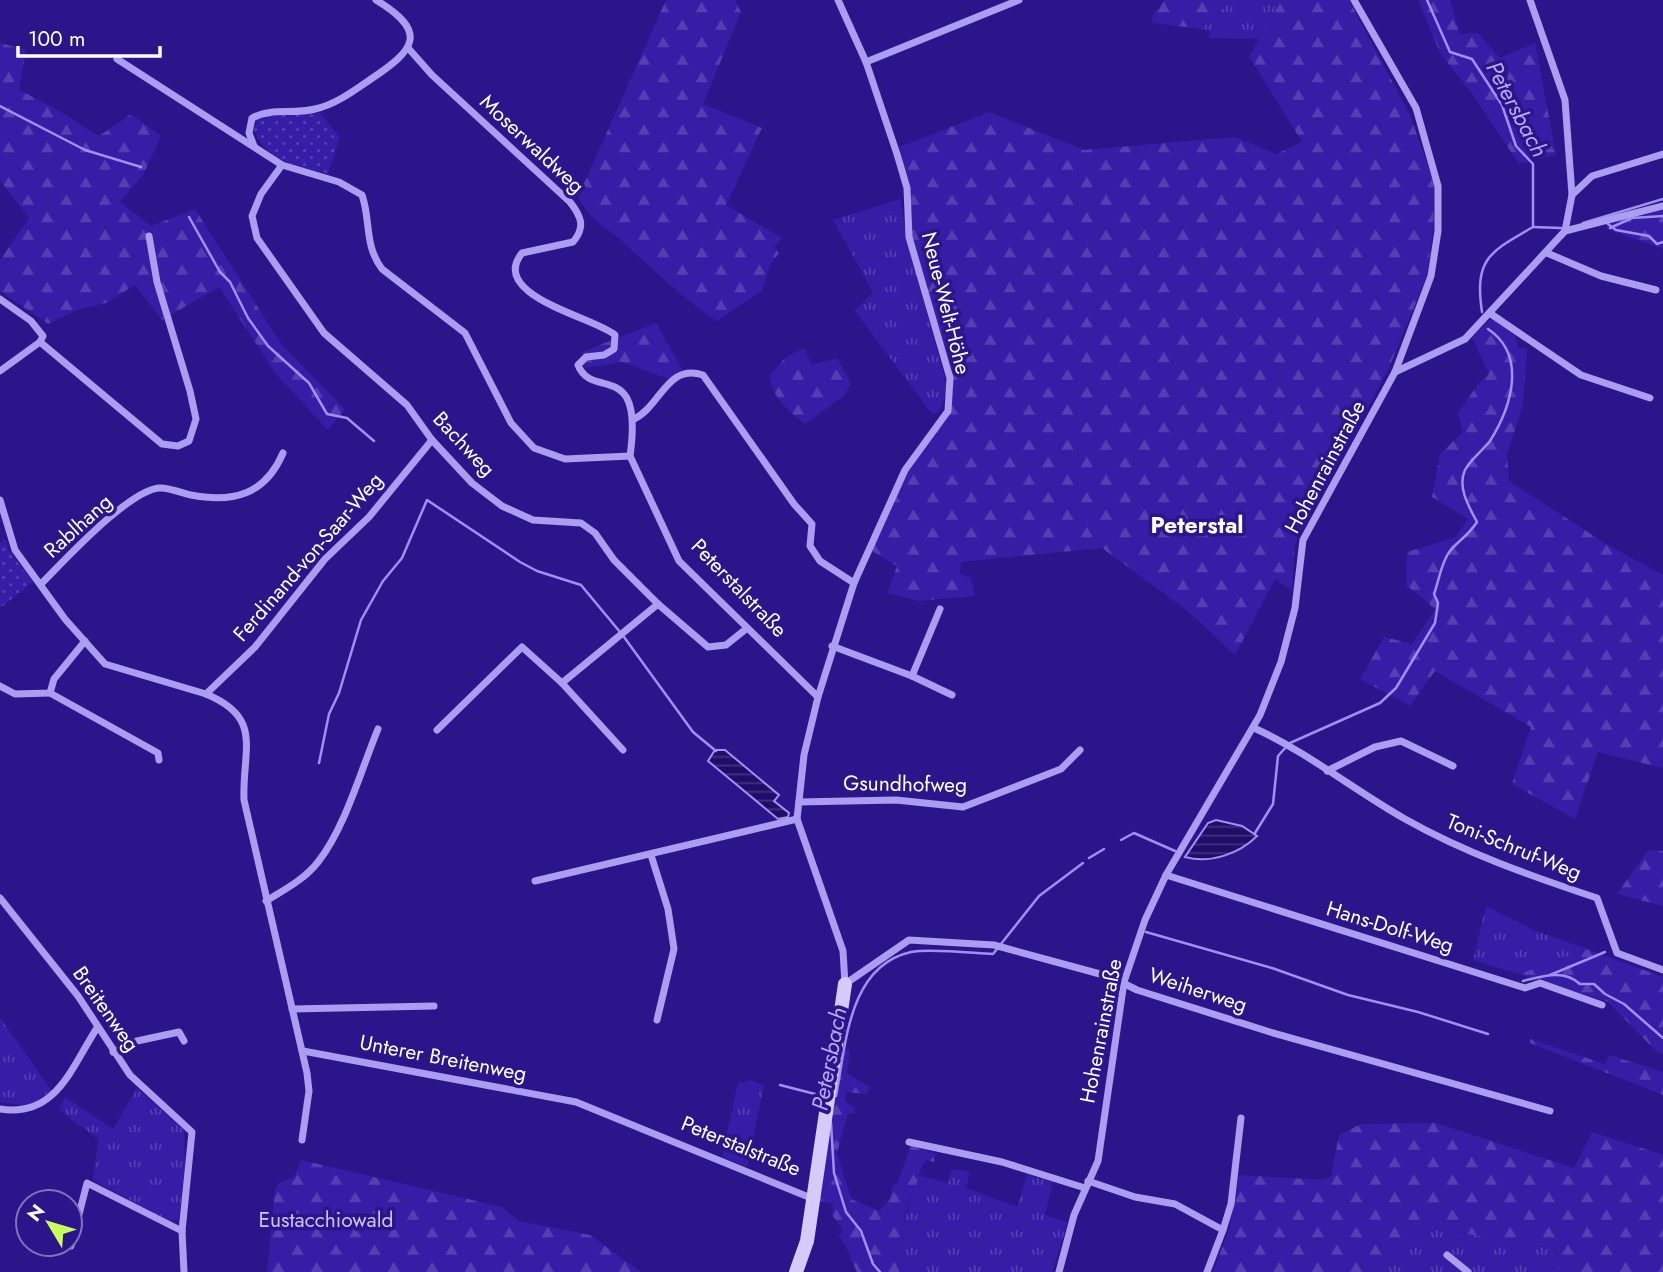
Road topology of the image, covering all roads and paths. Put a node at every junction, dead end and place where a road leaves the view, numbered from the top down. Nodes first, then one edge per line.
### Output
1 (376, 0) edge
2 (838, 0) edge
3 (1019, 0) edge
4 (1354, 0) edge
5 (1530, 0) edge
6 (409, 49) junction
7 (117, 59) dead end
8 (866, 62) junction
9 (254, 146) junction
10 (1663, 154) edge
11 (282, 165) junction
12 (1572, 195) junction
13 (1663, 206) edge
14 (1565, 231) junction
15 (149, 236) dead end
16 (1547, 253) junction
17 (1656, 290) dead end
18 (0, 299) edge
19 (1490, 314) junction
20 (40, 342) junction
21 (0, 371) edge
22 (1395, 372) junction
23 (1650, 398) dead end
24 (634, 419) junction
25 (432, 439) junction
26 (284, 453) dead end
27 (630, 456) junction
28 (0, 500) edge
29 (42, 583) junction
30 (854, 583) junction
31 (658, 604) junction
32 (940, 609) dead end
33 (746, 629) junction
34 (85, 641) junction
35 (832, 646) junction
36 (912, 676) junction
37 (562, 683) junction
38 (0, 686) edge
39 (50, 694) junction
40 (206, 694) junction
41 (952, 695) dead end
42 (818, 697) junction
43 (1254, 728) junction
44 (378, 729) dead end
45 (437, 730) dead end
46 (623, 750) dead end
47 (1080, 750) dead end
48 (159, 760) dead end
49 (1453, 766) dead end
50 (1327, 771) junction
51 (799, 802) junction
52 (797, 819) junction
53 (651, 855) junction
54 (1166, 875) junction
55 (534, 881) dead end
56 (0, 898) edge
57 (266, 901) junction
58 (1663, 970) edge
59 (1124, 982) junction
60 (845, 984) junction
61 (1602, 1005) dead end
62 (434, 1006) dead end
63 (292, 1009) junction
64 (657, 1020) dead end
65 (97, 1028) junction
66 (184, 1041) dead end
67 (303, 1051) junction
68 (113, 1052) junction
69 (576, 1102) joint
70 (0, 1109) edge
71 (1550, 1111) dead end
72 (1241, 1118) dead end
73 (302, 1140) dead end
74 (909, 1142) dead end
75 (1086, 1184) junction
76 (811, 1198) junction
77 (84, 1199) edge
78 (1223, 1230) junction
79 (182, 1231) junction
80 (1447, 1255) dead end
81 (184, 1272) edge
82 (796, 1272) edge
83 (1059, 1272) edge
84 (1207, 1272) edge
85 (1468, 1272) edge

1 - 6 street
2 - 8 street, Neue-Welt-Höhe
3 - 8 street
4 - 22 street, Hohenrainstraße
5 - 12 street
6 - 9 street
6 - 24 street, Moserwaldweg
7 - 9 street
8 - 30 street, Neue-Welt-Höhe
9 - 11 street
10 - 12 street
11 - 25 street, Bachweg
11 - 27 street
12 - 14 street
13 - 14 street
14 - 16 street
15 - 20 street
16 - 17 street
16 - 19 street
18 - 20 street
19 - 22 street
19 - 23 street
20 - 21 street
22 - 43 street, Hohenrainstraße
24 - 27 street
24 - 30 street
25 - 31 street, Bachweg
25 - 40 street, Ferdinand-von-Saar-Weg
26 - 29 street, Rablhang
27 - 33 street, Peterstalstraße
28 - 29 street
29 - 34 street
30 - 35 street, Neue-Welt-Höhe
31 - 33 street, Bachweg
31 - 37 street
32 - 36 street
33 - 42 street, Peterstalstraße
34 - 39 street
34 - 40 street
35 - 36 street
35 - 42 street, Neue-Welt-Höhe
36 - 41 street
37 - 45 street
37 - 46 street
38 - 39 street
39 - 48 street
40 - 57 street
42 - 51 street, Peterstalstraße
43 - 50 street, Toni-Schruf-Weg
43 - 54 street, Hohenrainstraße
44 - 57 street
47 - 51 street, Gsundhofweg
49 - 50 street
50 - 58 street, Toni-Schruf-Weg
51 - 52 street, Peterstalstraße
52 - 53 street
52 - 60 street, Peterstalstraße
53 - 55 street
53 - 64 street
54 - 59 street, Hohenrainstraße
54 - 61 street, Hans-Dolf-Weg
56 - 65 street, Breitenweg
57 - 63 street
59 - 60 street, Weiherweg
59 - 71 street, Weiherweg
59 - 75 street, Hohenrainstraße
60 - 76 street, Peterstalstraße
62 - 63 street, Unterer Breitenweg
63 - 67 street
65 - 68 street, Breitenweg
65 - 70 street
66 - 68 street
67 - 69 street, Unterer Breitenweg
67 - 73 street
68 - 79 street, Breitenweg
69 - 76 street, Peterstalstraße
72 - 78 street
74 - 75 street
75 - 78 street
75 - 83 street, Hohenrainstraße
76 - 82 street, Peterstalstraße
77 - 79 street
78 - 84 street
79 - 81 street
80 - 85 street

